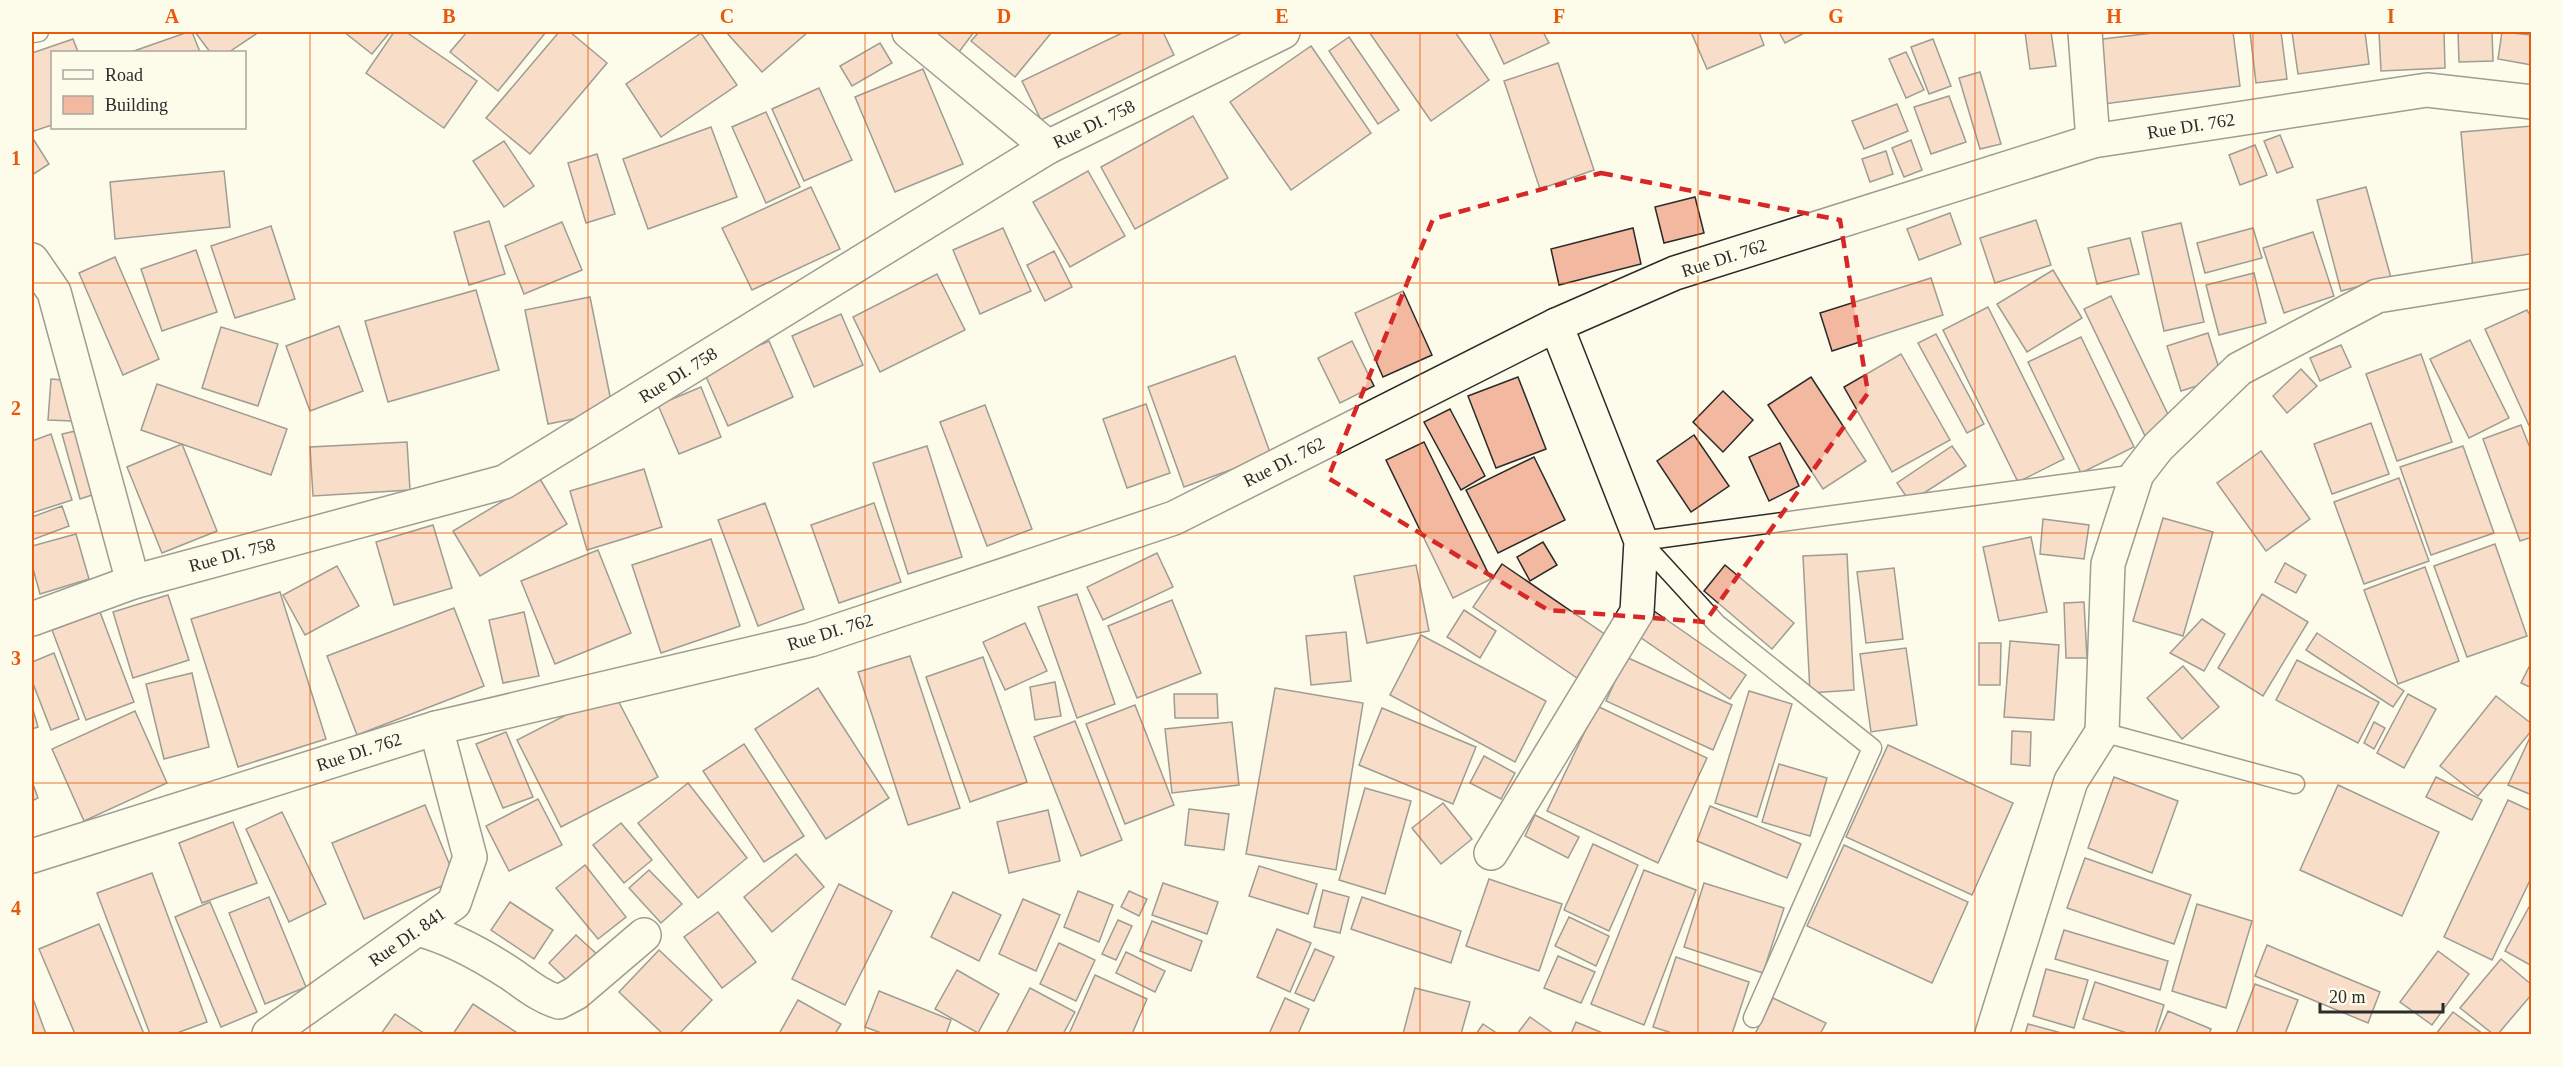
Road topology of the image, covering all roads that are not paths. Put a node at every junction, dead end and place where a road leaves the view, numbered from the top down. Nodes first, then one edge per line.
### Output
1 (909, 32) edge
2 (1283, 32) edge
3 (2085, 32) edge
4 (2532, 102) edge
5 (2093, 141) junction
6 (1048, 147) junction
7 (32, 260) edge
8 (2532, 271) edge
9 (1556, 325) junction
10 (2137, 474) junction
11 (1641, 542) junction
12 (133, 582) junction
13 (32, 619) edge
14 (436, 728) junction
15 (2102, 732) junction
16 (2295, 784) dead end
17 (1491, 853) dead end
18 (32, 856) edge
19 (418, 929) junction
20 (645, 935) dead end
21 (1753, 1018) dead end
22 (269, 1035) edge
23 (1992, 1035) edge

1 - 6 street
2 - 6 street, Rue DI. 758
3 - 5 street
4 - 5 street, Rue DI. 762
5 - 9 street, Rue DI. 762
6 - 12 street, Rue DI. 758
7 - 12 street
8 - 10 street
9 - 11 street
9 - 14 street, Rue DI. 762
10 - 11 lane
10 - 15 street
11 - 17 street
11 - 21 lane
12 - 13 street, Rue DI. 758
14 - 18 street, Rue DI. 762
14 - 19 street, Rue DI. 841
15 - 16 lane
15 - 23 street
19 - 20 street
19 - 22 street, Rue DI. 841

